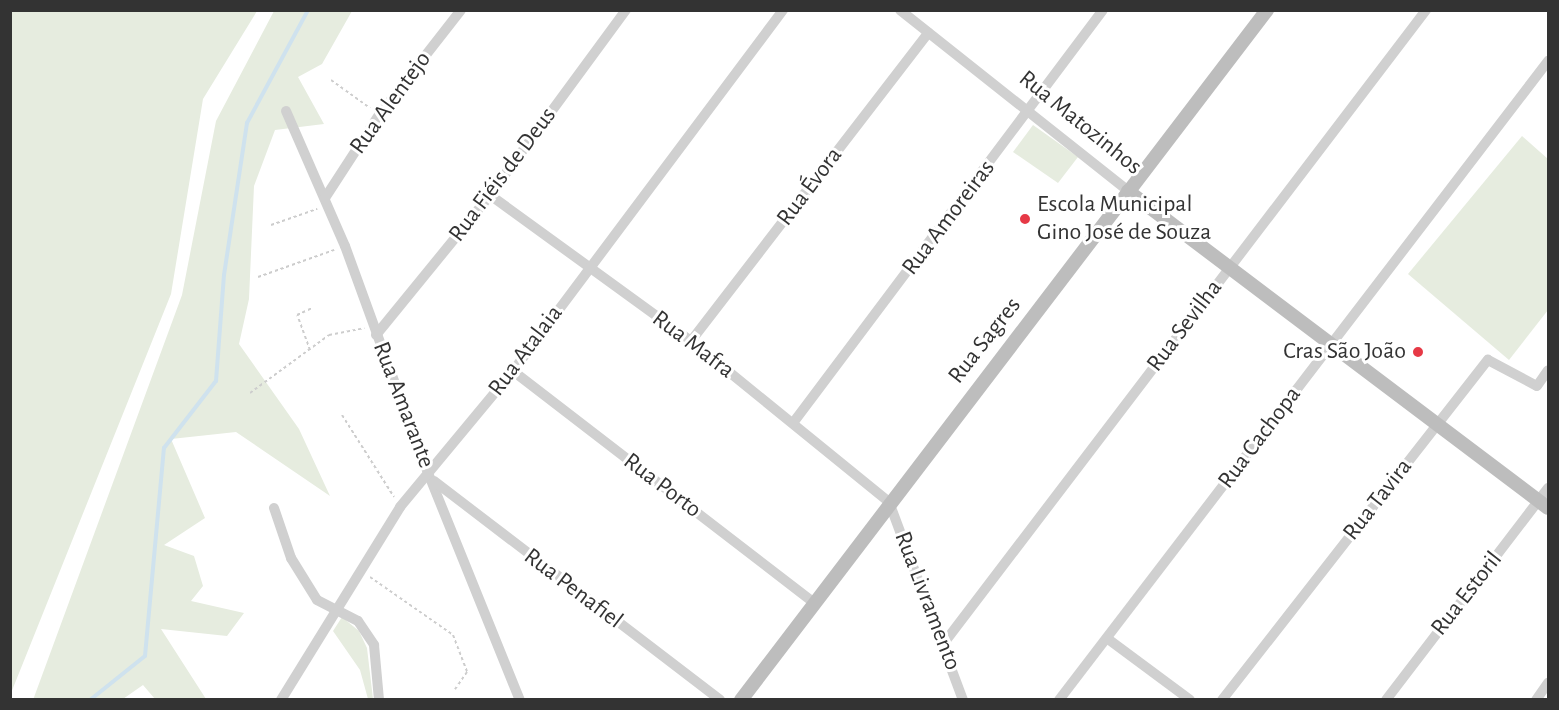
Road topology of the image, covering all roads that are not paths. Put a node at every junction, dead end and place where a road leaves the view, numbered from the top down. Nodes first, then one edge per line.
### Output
1 (460, 10) edge
2 (626, 10) edge
3 (783, 10) edge
4 (900, 10) edge
5 (1103, 10) edge
6 (1267, 10) edge
7 (1426, 10) edge
8 (928, 33) junction
9 (1548, 61) edge
10 (286, 111) dead end
11 (1030, 111) junction
12 (1128, 190) junction
13 (490, 195) junction
14 (327, 201) junction
15 (1231, 266) junction
16 (589, 267) junction
17 (374, 331) junction
18 (691, 342) junction
19 (1331, 344) junction
20 (1548, 370) edge
21 (513, 371) junction
22 (793, 423) junction
23 (1437, 426) junction
24 (429, 475) junction
25 (1548, 488) edge
26 (889, 502) junction
27 (1543, 504) edge
28 (274, 508) dead end
29 (812, 601) junction
30 (337, 607) junction
31 (1108, 639) junction
32 (944, 643) junction
33 (1548, 683) edge
34 (281, 699) edge
35 (379, 699) edge
36 (520, 699) edge
37 (720, 699) edge
38 (741, 699) edge
39 (963, 699) edge
40 (1059, 699) edge
41 (1190, 699) edge
42 (1222, 699) edge
43 (1386, 699) edge
44 (1536, 699) edge

1 - 14 street, Rua Alentejo
2 - 13 street, Rua Fiéis de Deus
3 - 16 street, Rua Atalaia
4 - 8 street, Rua Matozinhos
5 - 11 street, Rua Amoreiras
6 - 12 street, Rua Sagres
7 - 15 street, Rua Sevilha
8 - 11 street, Rua Matozinhos
8 - 18 street, Rua Évora
9 - 19 street, Rua Cachopa
10 - 14 street, Rua Amarante
11 - 12 street, Rua Matozinhos
11 - 22 street, Rua Amoreiras
12 - 15 street, Rua Matozinhos
12 - 26 street, Rua Sagres
13 - 16 street, Rua Mafra
13 - 17 street, Rua Fiéis de Deus
14 - 17 street, Rua Amarante
15 - 19 street, Rua Matozinhos
15 - 32 street, Rua Sevilha
16 - 18 street, Rua Mafra
16 - 21 street, Rua Atalaia
17 - 24 street, Rua Amarante
18 - 22 street, Rua Mafra
19 - 23 street, Rua Matozinhos
19 - 31 street, Rua Cachopa
20 - 23 street, Rua Tavira
21 - 24 street, Rua Atalaia
21 - 29 street, Rua Porto
22 - 26 street, Rua Mafra
23 - 27 street, Rua Matozinhos
23 - 42 street, Rua Tavira
24 - 30 street, Rua Atalaia
24 - 36 street, Rua Amarante
24 - 37 street, Rua Penafiel
25 - 27 street, Rua Estoril
26 - 29 street, Rua Sagres
26 - 32 street, Rua Livramento
27 - 43 street, Rua Estoril
28 - 30 street
29 - 38 street, Rua Sagres
30 - 34 street, Rua Atalaia
30 - 35 street
31 - 40 street, Rua Cachopa
31 - 41 street
32 - 39 street, Rua Livramento
33 - 44 street

